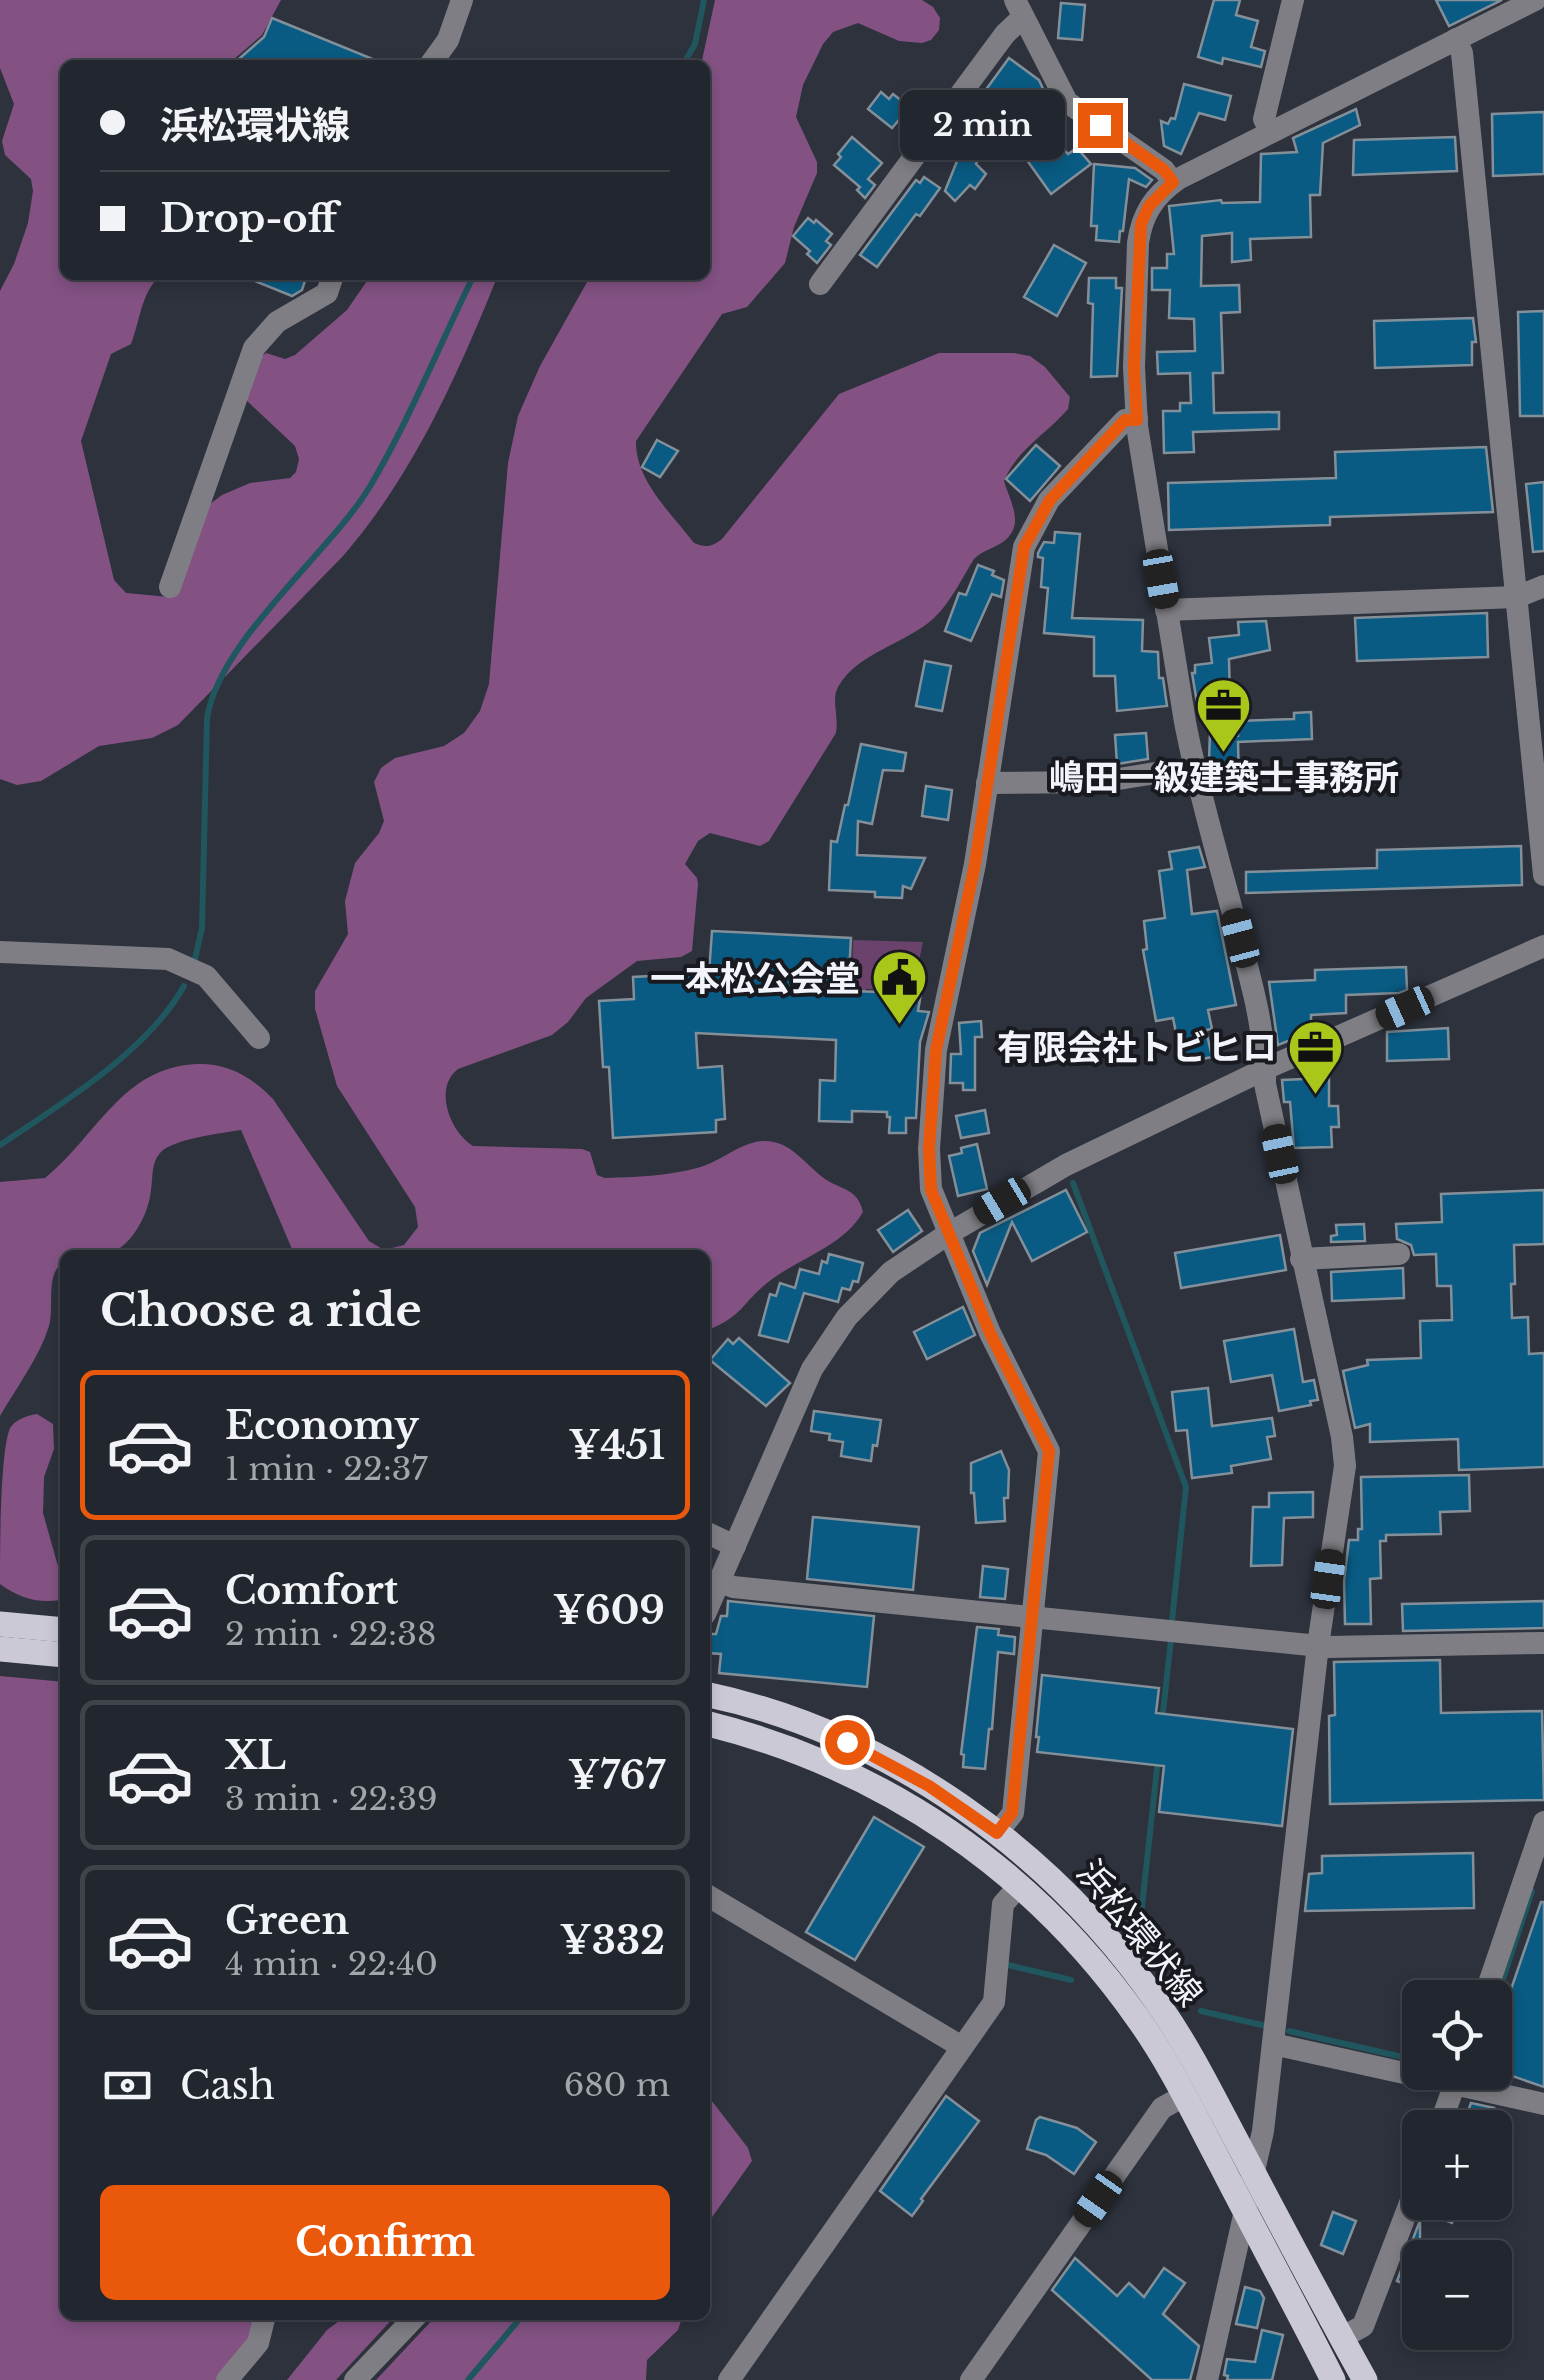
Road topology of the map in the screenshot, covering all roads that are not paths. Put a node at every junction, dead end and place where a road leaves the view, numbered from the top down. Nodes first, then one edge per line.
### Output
1 (462, 0) edge
2 (1294, 0) edge
3 (1535, 0) edge
4 (1019, 8) edge
5 (1456, 40) junction
6 (434, 60) edge
7 (1271, 132) junction
8 (1173, 182) junction
9 (331, 280) edge
10 (820, 284) dead end
11 (1137, 420) junction
12 (1544, 586) edge
13 (170, 587) dead end
14 (1516, 597) junction
15 (1166, 610) junction
16 (1538, 755) edge
17 (1194, 767) junction
18 (986, 782) junction
19 (1544, 875) edge
20 (1544, 946) edge
21 (0, 952) edge
22 (259, 1038) dead end
23 (1266, 1069) junction
24 (948, 1234) junction
25 (1399, 1254) dead end
26 (1302, 1259) junction
27 (710, 1534) edge
28 (735, 1546) junction
29 (719, 1582) junction
30 (710, 1603) edge
31 (1032, 1616) junction
32 (0, 1624) edge
33 (60, 1630) edge
34 (1544, 1642) edge
35 (1318, 1645) junction
36 (0, 1649) edge
37 (60, 1655) edge
38 (710, 1695) edge
39 (710, 1725) edge
40 (1544, 1822) edge
41 (997, 1833) junction
42 (1020, 1885) junction
43 (710, 1897) edge
44 (1490, 1980) edge
45 (1272, 2044) junction
46 (962, 2047) junction
47 (1402, 2068) edge
48 (1497, 2090) edge
49 (1184, 2096) junction
50 (1544, 2104) edge
51 (1253, 2173) junction
52 (1245, 2211) junction
53 (1404, 2220) edge
54 (263, 2320) edge
55 (412, 2320) edge
56 (1342, 2338) junction
57 (227, 2380) edge
58 (356, 2380) edge
59 (730, 2380) edge
60 (971, 2380) edge
61 (1207, 2380) edge
62 (1334, 2380) edge
63 (1365, 2380) edge

1 - 6 street
2 - 7 street
3 - 5 street
4 - 8 street
4 - 10 street
5 - 7 street
5 - 14 street
7 - 8 street
8 - 11 street
9 - 13 street
11 - 15 street
11 - 18 street
12 - 14 street
14 - 15 street
14 - 16 street
15 - 17 street
16 - 19 street
17 - 18 street
17 - 23 street
18 - 24 street
20 - 23 street
21 - 22 street
23 - 24 street
23 - 26 street
24 - 28 street
24 - 31 street
25 - 26 street
26 - 35 street
27 - 28 street
28 - 29 street
29 - 30 street
29 - 31 street
31 - 35 street
31 - 41 street
32 - 33 main road
34 - 35 street
35 - 45 street
36 - 37 main road
38 - 41 main road, 浜松環状線
39 - 42 main road, 浜松環状線
40 - 44 street
41 - 51 main road, 浜松環状線
42 - 46 street
42 - 49 main road, 浜松環状線
43 - 46 street
45 - 47 street
45 - 51 street
46 - 59 street
48 - 50 street
49 - 52 main road, 浜松環状線
49 - 60 street
51 - 52 street
51 - 56 main road, 浜松環状線
52 - 61 street
52 - 62 main road, 浜松環状線
53 - 56 street
54 - 57 street
55 - 58 street
56 - 63 main road, 浜松環状線

